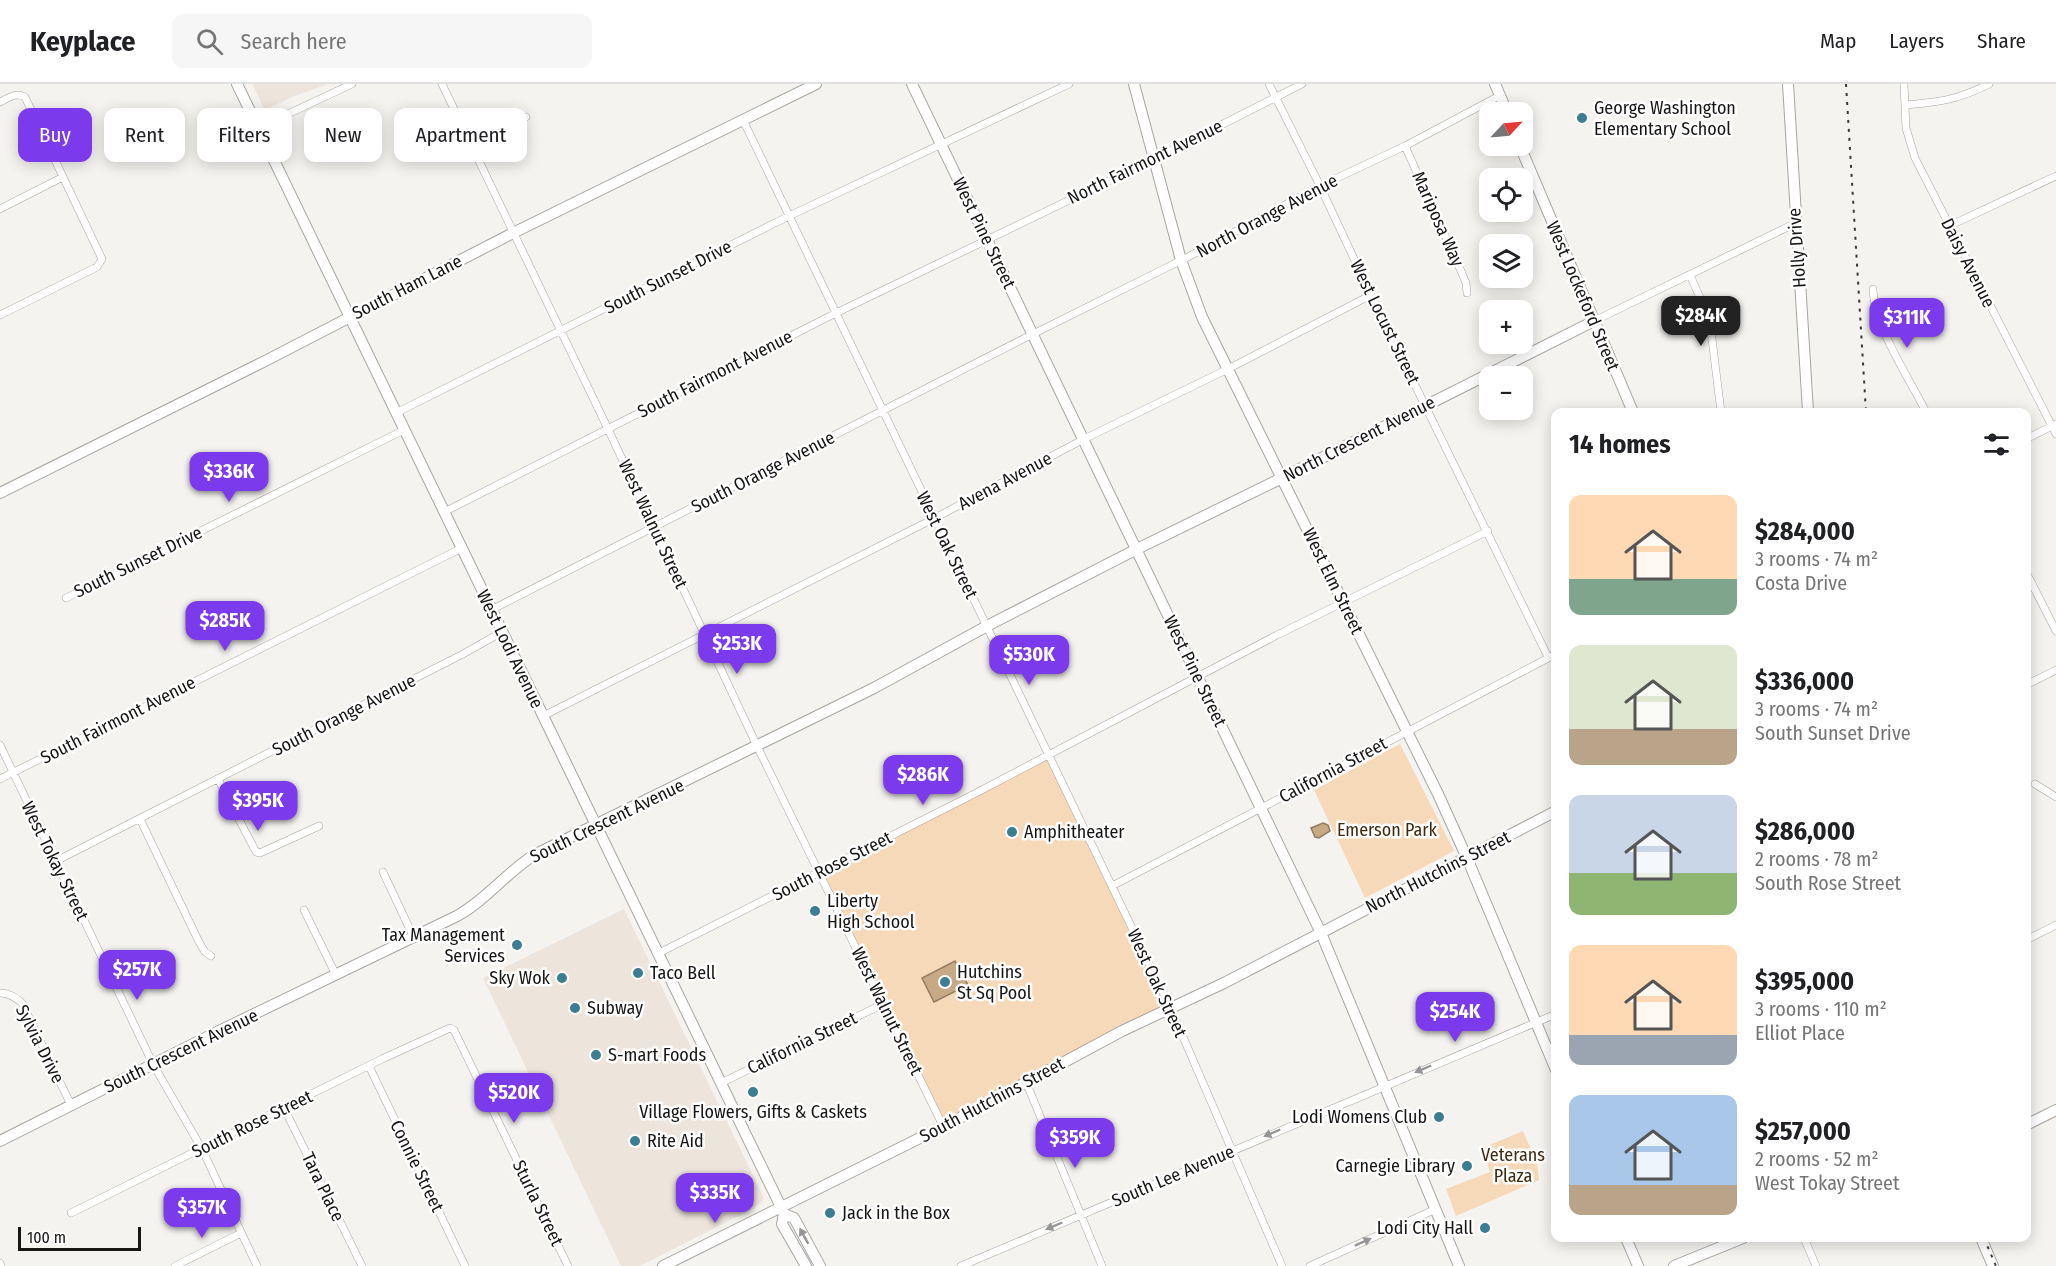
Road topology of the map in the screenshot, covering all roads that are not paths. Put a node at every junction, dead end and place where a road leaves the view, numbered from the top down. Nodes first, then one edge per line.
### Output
1 (237, 84) edge
2 (352, 84) edge
3 (442, 84) edge
4 (816, 84) edge
5 (912, 84) edge
6 (1069, 84) edge
7 (1134, 84) edge
8 (1269, 84) edge
9 (1302, 84) edge
10 (1495, 84) edge
11 (1788, 84) edge
12 (1904, 84) edge
13 (1989, 84) edge
14 (800, 88) edge
15 (1499, 96) junction
16 (1275, 98) junction
17 (0, 102) edge
18 (1502, 102) edge
19 (1905, 105) junction
20 (248, 108) edge
21 (453, 108) edge
22 (292, 112) edge
23 (743, 120) junction
24 (942, 144) junction
25 (1405, 146) junction
26 (1524, 156) edge
27 (1154, 159) junction
28 (275, 162) edge
29 (479, 162) edge
30 (2056, 176) edge
31 (63, 177) junction
32 (1320, 186) junction
33 (0, 209) edge
34 (789, 216) junction
35 (1796, 223) junction
36 (1949, 226) junction
37 (513, 233) junction
38 (988, 240) junction
39 (1181, 260) junction
40 (1690, 275) junction
41 (1873, 289) dead end
42 (1467, 292) dead end
43 (1371, 295) junction
44 (836, 313) junction
45 (0, 315) edge
46 (351, 315) junction
47 (1594, 321) junction
48 (560, 332) junction
49 (1033, 333) junction
50 (1228, 369) junction
51 (1426, 406) junction
52 (1631, 408) edge
53 (1721, 408) edge
54 (1808, 408) edge
55 (1924, 408) edge
56 (883, 410) junction
57 (396, 413) junction
58 (2054, 425) edge
59 (608, 429) junction
60 (404, 430) junction
61 (2056, 434) edge
62 (2031, 436) edge
63 (1084, 439) junction
64 (1282, 478) junction
65 (0, 493) edge
66 (444, 512) junction
67 (935, 518) junction
68 (654, 527) junction
69 (1488, 531) junction
70 (462, 548) junction
71 (1137, 549) junction
72 (1124, 557) joint
73 (2031, 582) edge
74 (66, 598) dead end
75 (1345, 602) junction
76 (491, 610) junction
77 (987, 626) junction
78 (2056, 631) edge
79 (502, 632) junction
80 (705, 635) junction
81 (1551, 653) edge
82 (1551, 658) edge
83 (2056, 670) edge
84 (1199, 677) junction
85 (2031, 682) edge
86 (543, 716) junction
87 (1406, 731) junction
88 (0, 745) edge
89 (757, 746) junction
90 (1048, 755) junction
91 (12, 773) junction
92 (0, 779) edge
93 (218, 779) junction
94 (2035, 784) dead end
95 (2056, 797) edge
96 (1261, 808) junction
97 (1551, 814) edge
98 (140, 819) junction
99 (596, 825) junction
100 (319, 826) dead end
101 (1467, 858) junction
102 (56, 861) junction
103 (383, 872) dead end
104 (820, 873) junction
105 (1112, 886) junction
106 (304, 910) dead end
107 (2056, 925) edge
108 (1321, 933) junction
109 (413, 936) junction
110 (2031, 938) edge
111 (657, 954) junction
112 (211, 956) dead end
113 (336, 975) junction
114 (0, 993) edge
115 (883, 1004) junction
116 (1171, 1009) junction
117 (1551, 1016) edge
118 (1535, 1023) junction
119 (434, 1034) joint
120 (1551, 1059) edge
121 (153, 1064) junction
122 (369, 1066) junction
123 (1026, 1082) junction
124 (721, 1083) junction
125 (1384, 1086) junction
126 (71, 1106) junction
127 (284, 1108) junction
128 (2056, 1110) edge
129 (2031, 1122) edge
130 (943, 1126) junction
131 (0, 1141) edge
132 (202, 1149) junction
133 (1232, 1151) junction
134 (1436, 1209) junction
135 (783, 1211) junction
136 (70, 1213) dead end
137 (1081, 1215) junction
138 (241, 1233) junction
139 (1628, 1242) edge
140 (1733, 1242) edge
141 (1806, 1242) edge
142 (1983, 1242) edge
143 (175, 1266) edge
144 (257, 1266) edge
145 (362, 1266) edge
146 (465, 1266) edge
147 (568, 1266) edge
148 (664, 1266) edge
149 (806, 1266) edge
150 (820, 1266) edge
151 (961, 1266) edge
152 (1102, 1266) edge
153 (1282, 1266) edge
154 (1310, 1266) edge
155 (1459, 1266) edge
156 (1638, 1266) edge
157 (1674, 1266) edge
158 (1816, 1266) edge
159 (1993, 1266) edge

1 - 20 street, West Lodi Avenue
2 - 22 street
3 - 21 street, West Walnut Street
4 - 14 street, South Ham Lane
5 - 24 street, West Pine Street
6 - 24 street, South Sunset Drive
7 - 27 street, West Elm Street
8 - 16 street, West Locust Street
9 - 16 street, North Fairmont Avenue
10 - 15 street
11 - 35 street, Holly Drive
12 - 19 street, Daisy Avenue
13 - 19 street
14 - 23 street, South Ham Lane
15 - 18 street
15 - 25 street, North Orange Avenue
16 - 27 street, North Fairmont Avenue
16 - 32 street, West Locust Street
17 - 31 street
19 - 36 street, Daisy Avenue
23 - 34 street, West Oak Street
23 - 37 street, South Ham Lane
24 - 34 street, South Sunset Drive
24 - 38 street, West Pine Street
25 - 32 street, North Orange Avenue
25 - 42 street, Mariposa Way
26 - 47 street, West Lockeford Street
27 - 38 street, North Fairmont Avenue
27 - 39 street, West Elm Street
28 - 46 street, West Lodi Avenue
29 - 37 street, West Walnut Street
30 - 36 street
31 - 33 street
31 - 45 street
32 - 39 street, North Orange Avenue
32 - 43 street, West Locust Street
34 - 44 street, West Oak Street
34 - 48 street, South Sunset Drive
35 - 40 street
35 - 54 street, Holly Drive
36 - 58 street, Daisy Avenue
37 - 46 street, South Ham Lane
37 - 48 street, West Walnut Street
38 - 44 street, South Fairmont Avenue
38 - 49 street, West Pine Street
39 - 49 street, North Orange Avenue
39 - 50 street, West Elm Street
40 - 47 street
40 - 53 street
41 - 55 street
43 - 50 street, Avena Avenue
43 - 51 street, West Locust Street
44 - 56 street, West Oak Street
44 - 59 street, South Fairmont Avenue
46 - 57 street, West Lodi Avenue
46 - 65 street, South Ham Lane
47 - 51 street, North Crescent Avenue
47 - 52 street, West Lockeford Street
48 - 57 street, South Sunset Drive
48 - 59 street, West Walnut Street
49 - 56 street, South Orange Avenue
49 - 63 street, West Pine Street
50 - 63 street, Avena Avenue
50 - 64 street, West Elm Street
51 - 64 street, North Crescent Avenue
51 - 69 street, West Locust Street
56 - 67 street, West Oak Street
56 - 68 street, South Orange Avenue
57 - 60 street, West Lodi Avenue
58 - 61 street, Daisy Avenue
58 - 62 street
59 - 66 street, South Fairmont Avenue
59 - 68 street, West Walnut Street
60 - 66 street, West Lodi Avenue
60 - 74 street, South Sunset Drive
63 - 67 street, Avena Avenue
63 - 71 street, West Pine Street
64 - 71 street, North Crescent Avenue
64 - 75 street, West Elm Street
66 - 70 street, West Lodi Avenue
67 - 77 street, West Oak Street
67 - 80 street, Avena Avenue
68 - 76 street, South Orange Avenue
68 - 80 street, West Walnut Street
69 - 75 street, South Rose Street
69 - 81 street, West Locust Street
70 - 76 street, West Lodi Avenue
70 - 91 street, South Fairmont Avenue
71 - 72 street, North Crescent Avenue
71 - 84 street, West Pine Street
72 - 77 street, South Crescent Avenue
73 - 78 street
75 - 84 street, South Rose Street
75 - 87 street, West Elm Street
76 - 79 street, West Lodi Avenue
77 - 89 street, South Crescent Avenue
77 - 90 street, West Oak Street
79 - 86 street, West Lodi Avenue
79 - 93 street, South Orange Avenue
80 - 86 street, Avena Avenue
80 - 89 street, West Walnut Street
82 - 87 street, California Street
83 - 85 street
84 - 90 street, South Rose Street
84 - 96 street, West Pine Street
86 - 99 street, West Lodi Avenue
87 - 96 street, California Street
87 - 101 street, West Elm Street
88 - 91 street, West Tokay Street
89 - 99 street, South Crescent Avenue
89 - 104 street, West Walnut Street
90 - 104 street, South Rose Street
90 - 105 street, West Oak Street
91 - 92 street, South Fairmont Avenue
91 - 102 street, West Tokay Street
93 - 98 street, South Orange Avenue
93 - 100 street
94 - 95 street
96 - 105 street, California Street
96 - 108 street, West Pine Street
97 - 101 street, North Hutchins Street
98 - 102 street, South Orange Avenue
98 - 112 street
99 - 109 street, South Crescent Avenue
99 - 111 street, West Lodi Avenue
101 - 108 street, North Hutchins Street
101 - 118 street, West Elm Street
102 - 121 street, West Tokay Street
103 - 109 street
104 - 111 street, South Rose Street
104 - 115 street, West Walnut Street
105 - 116 street, West Oak Street
106 - 113 street
107 - 110 street
108 - 116 street, South Hutchins Street
108 - 125 street, West Pine Street
109 - 113 street, South Crescent Avenue
111 - 124 street, West Lodi Avenue
113 - 121 street, South Crescent Avenue
114 - 126 street, Sylvia Drive
115 - 124 street, California Street
115 - 130 street, West Walnut Street
116 - 123 street, South Hutchins Street
116 - 133 street, West Oak Street
117 - 118 street, South Lee Avenue
118 - 120 street, West Elm Street
118 -> 125 street, South Lee Avenue
119 - 122 street, South Rose Street
119 - 147 street, Sturla Street
121 - 126 street, South Crescent Avenue
121 - 132 street, West Tokay Street
122 - 127 street, South Rose Street
122 - 146 street, Connie Street
123 - 130 street, South Hutchins Street
123 - 137 street
124 - 135 street, West Lodi Avenue
125 -> 133 street, South Lee Avenue
125 - 134 street, West Pine Street
126 - 131 street, South Crescent Avenue
127 - 132 street, South Rose Street
127 - 145 street, Tara Place
128 - 129 street
130 - 135 street, South Hutchins Street
132 - 136 street, South Rose Street
132 - 138 street, West Tokay Street
133 - 137 street, South Lee Avenue
133 - 153 street, West Oak Street
154 -> 134 street
134 - 155 street, West Pine Street
135 - 148 street, South Hutchins Street
135 - 149 street, West Lodi Avenue
150 -> 135 street, West Lodi Avenue
137 -> 151 street, South Lee Avenue
137 - 152 street
138 - 143 street
138 - 144 street, West Tokay Street
139 - 156 street
140 - 157 street
141 - 158 street
142 - 159 street

